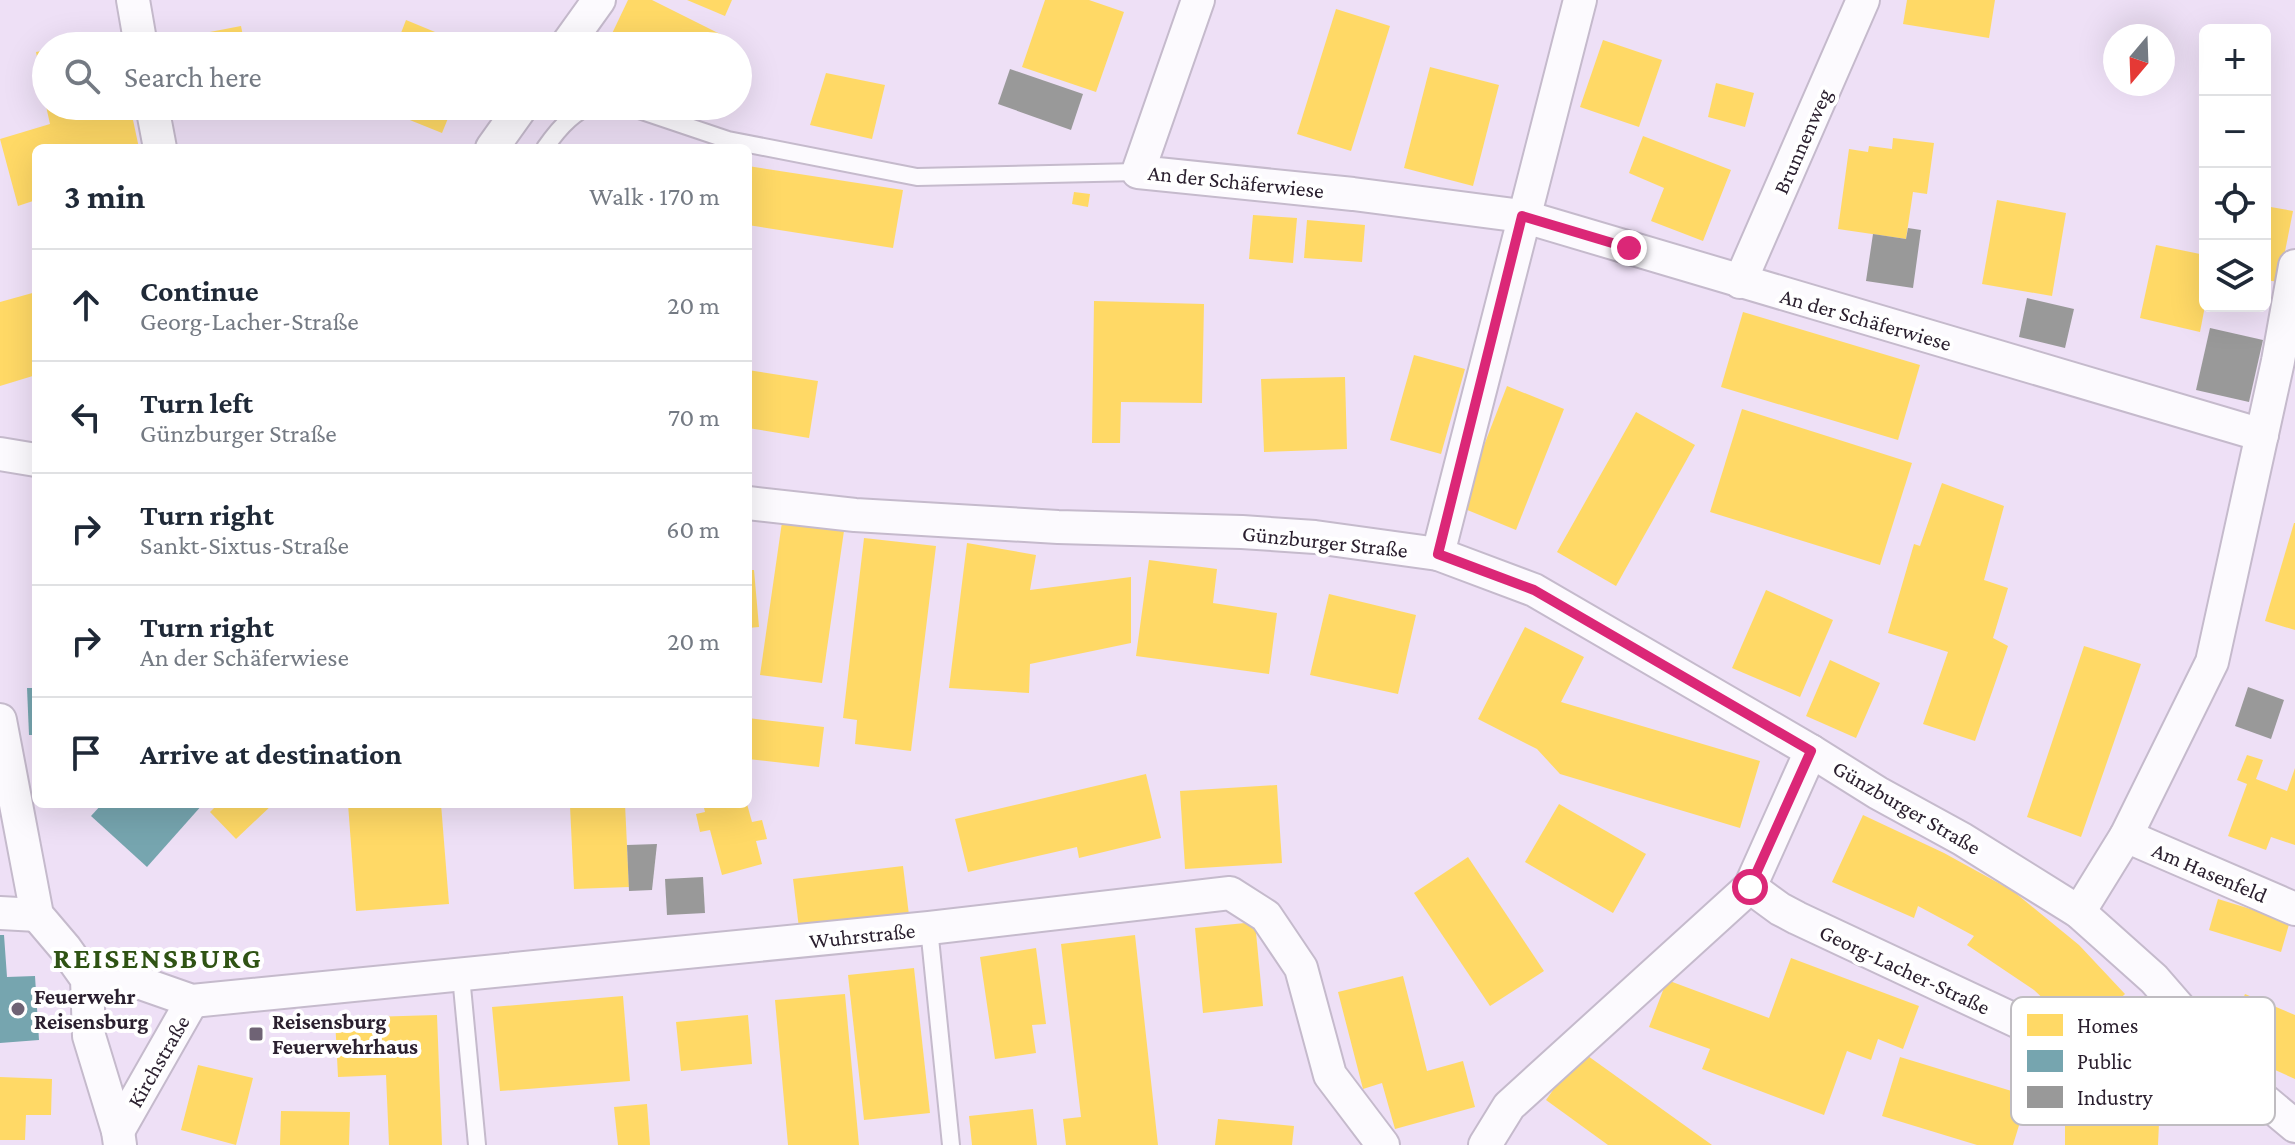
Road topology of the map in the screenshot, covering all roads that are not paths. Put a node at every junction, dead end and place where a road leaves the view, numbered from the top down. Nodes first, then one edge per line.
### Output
1 (133, 0) edge
2 (599, 0) edge
3 (1198, 0) edge
4 (1580, 0) edge
5 (1863, 0) edge
6 (139, 32) edge
7 (576, 32) edge
8 (155, 120) edge
9 (512, 120) edge
10 (571, 120) edge
11 (669, 120) edge
12 (159, 144) edge
13 (495, 144) edge
14 (548, 144) edge
15 (748, 144) edge
16 (752, 145) edge
17 (1138, 172) junction
18 (1522, 216) junction
19 (2295, 266) edge
20 (1740, 282) junction
21 (2262, 435) junction
22 (0, 454) edge
23 (32, 459) edge
24 (752, 503) edge
25 (1438, 554) junction
26 (0, 720) edge
27 (1811, 751) junction
28 (2126, 836) junction
29 (1750, 887) junction
30 (2295, 909) edge
31 (2079, 912) junction
32 (0, 913) edge
33 (37, 915) junction
34 (929, 928) junction
35 (461, 976) junction
36 (87, 979) junction
37 (2170, 997) edge
38 (192, 1001) junction
39 (2011, 1018) edge
40 (2275, 1109) edge
41 (2295, 1126) edge
42 (119, 1138) edge
43 (477, 1145) edge
44 (951, 1145) edge
45 (1383, 1145) edge
46 (1485, 1145) edge

1 - 6 street
2 - 7 street
3 - 17 street, An der Schäferwiese
4 - 18 street
5 - 20 street, Brunnenweg
8 - 12 street
9 - 13 street
10 - 14 lane
11 - 15 lane
16 - 17 lane
17 - 18 street, An der Schäferwiese
18 - 20 street, An der Schäferwiese
18 - 25 street
19 - 21 street
20 - 21 street, An der Schäferwiese
21 - 28 street
22 - 23 street
24 - 25 street, Günzburger Straße
25 - 27 street, Günzburger Straße
26 - 33 street
27 - 29 street
27 - 31 street, Günzburger Straße
28 - 30 street, Am Hasenfeld
28 - 31 street
29 - 39 street, Georg-Lacher-Straße
29 - 46 street
31 - 37 street, Günzburger Straße
32 - 33 street
33 - 36 street
34 - 35 street, Wuhrstraße
34 - 44 lane
34 - 45 street, Wuhrstraße
35 - 38 street, Wuhrstraße
35 - 43 lane
36 - 38 street, Kirchstraße
36 - 42 street, Kirchstraße
38 - 42 street, Kirchstraße
40 - 41 street, Günzburger Straße

